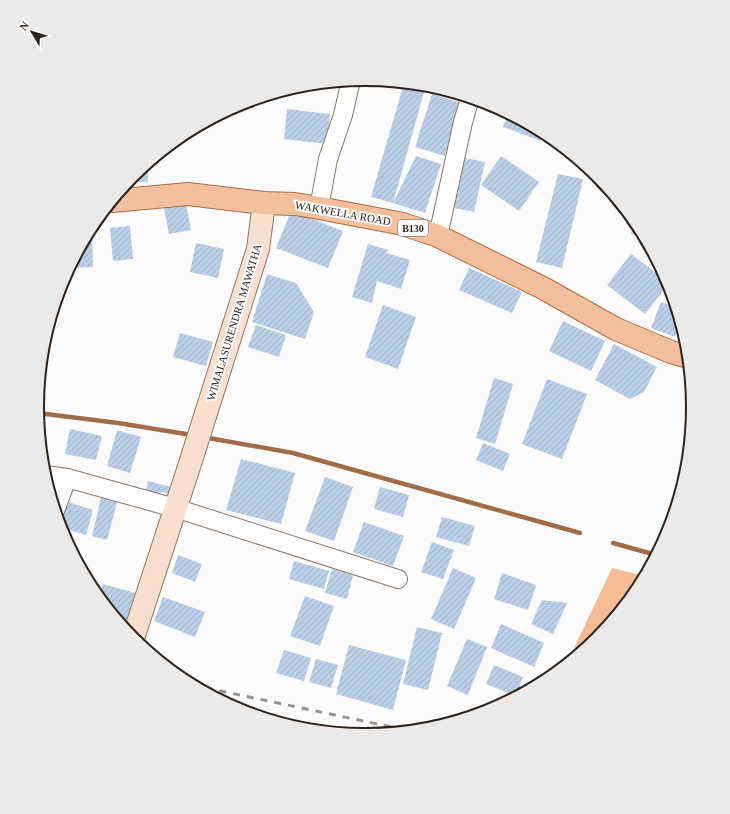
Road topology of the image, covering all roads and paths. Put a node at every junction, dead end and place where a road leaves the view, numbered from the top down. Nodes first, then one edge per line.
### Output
1 (349, 87) edge
2 (468, 103) edge
3 (120, 200) edge
4 (264, 204) junction
5 (318, 208) junction
6 (438, 236) junction
7 (681, 354) edge
8 (52, 477) edge
9 (67, 478) junction
10 (58, 502) edge
11 (175, 508) junction
12 (398, 579) dead end
13 (135, 631) edge

1 - 5 street
2 - 6 street
3 - 4 main road, WAKWELLA ROAD / B130
4 - 5 main road, WAKWELLA ROAD / B130
4 - 11 street, WIMALASURENDRA MAWATHA
5 - 6 main road, WAKWELLA ROAD / B130
6 - 7 main road, WAKWELLA ROAD / B130
8 - 9 street
9 - 10 street
9 - 11 street
11 - 12 street
11 - 13 street

